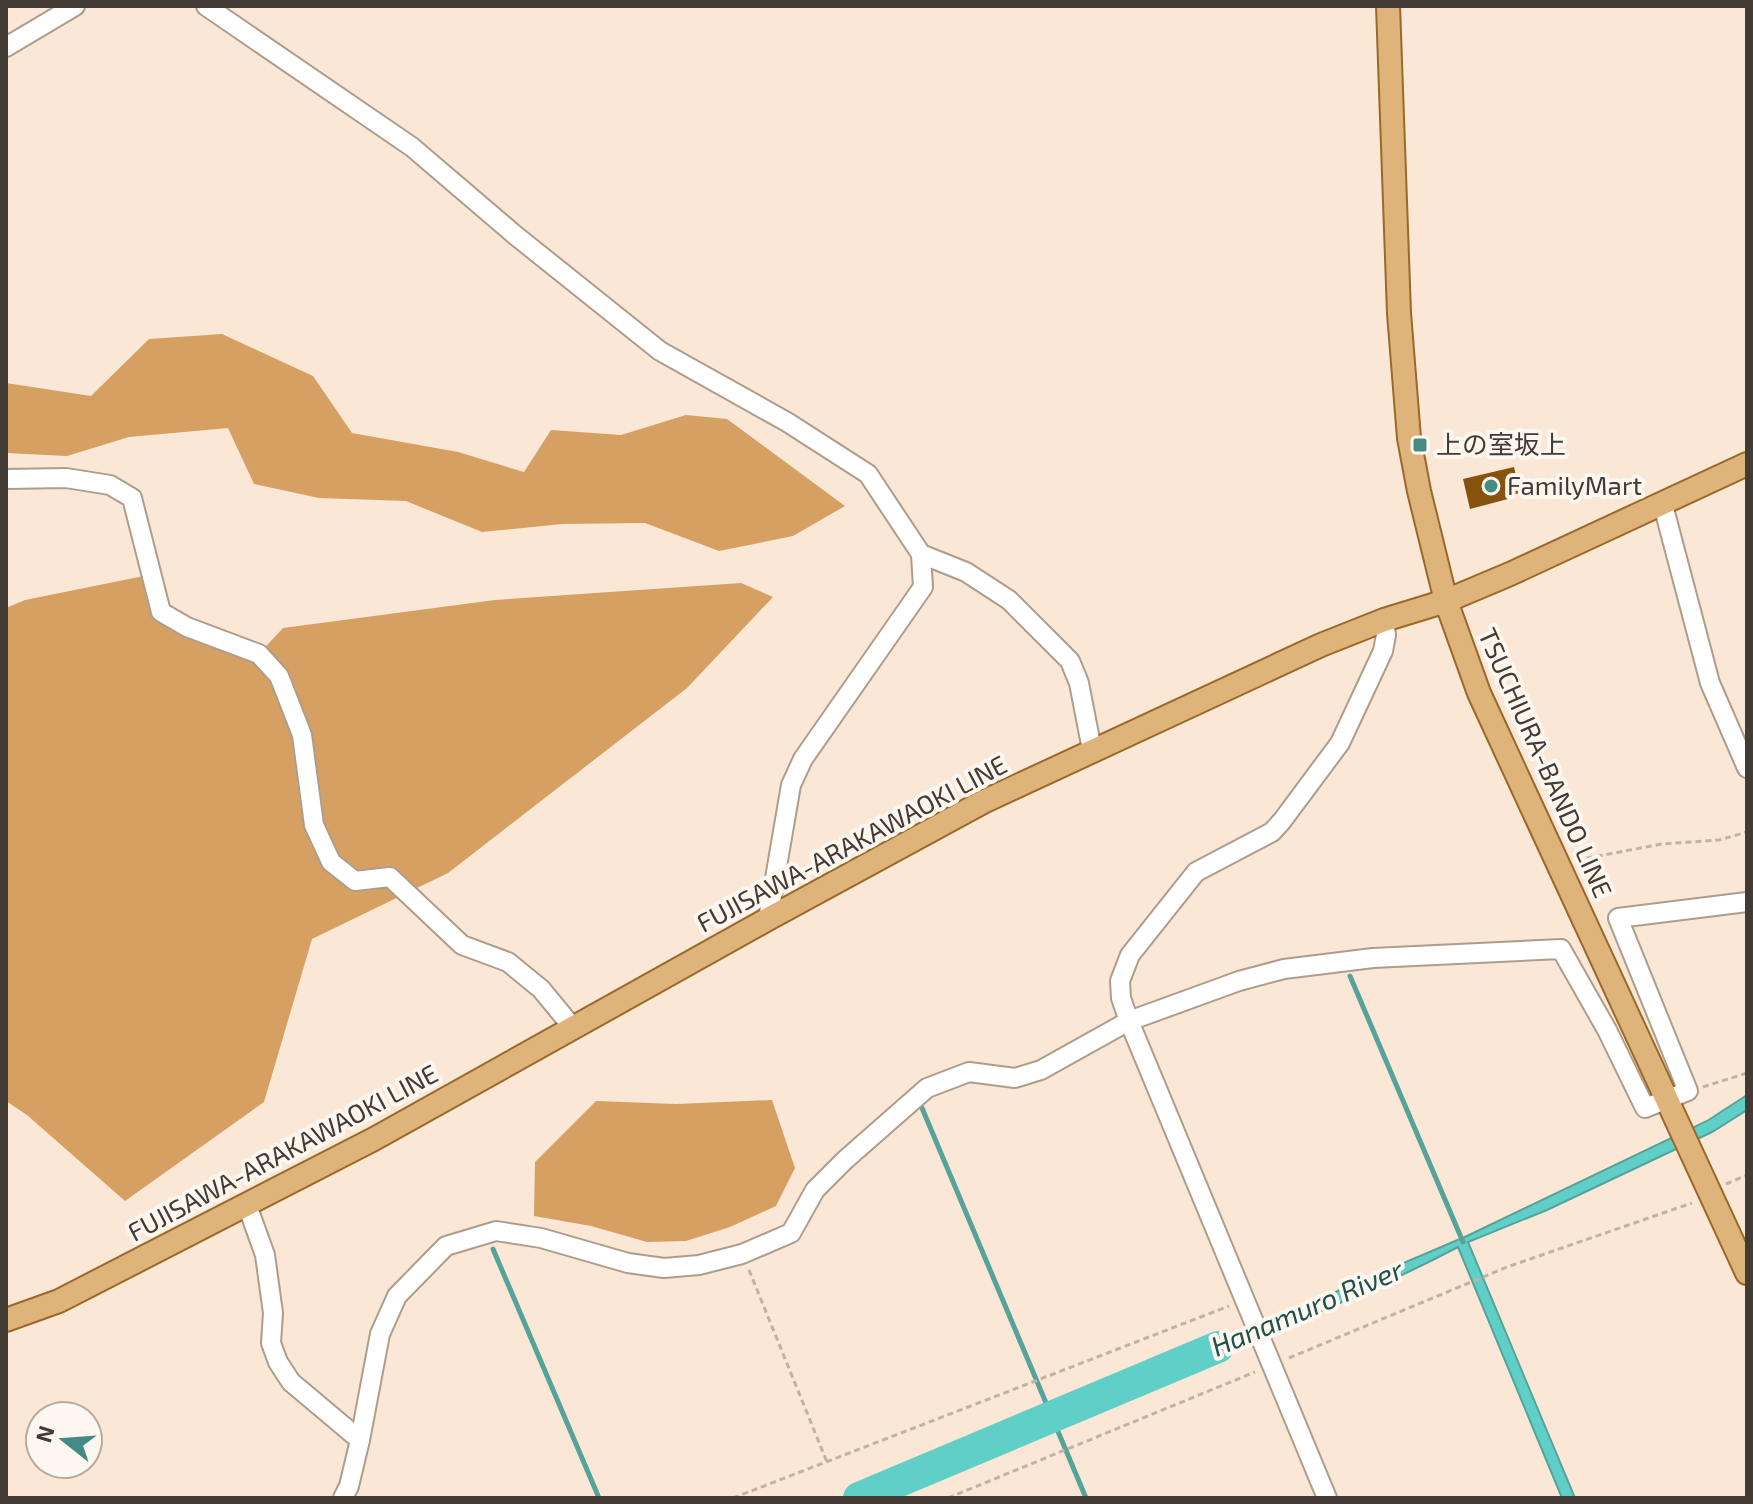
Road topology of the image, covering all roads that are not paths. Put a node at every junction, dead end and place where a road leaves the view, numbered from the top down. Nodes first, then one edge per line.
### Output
1 (75, 6) edge
2 (206, 6) edge
3 (1388, 6) edge
4 (6, 47) edge
5 (1747, 464) edge
6 (6, 479) edge
7 (1663, 505) junction
8 (921, 554) junction
9 (1446, 601) junction
10 (1384, 620) junction
11 (1092, 750) junction
12 (1747, 768) edge
13 (1747, 902) edge
14 (768, 919) junction
15 (1129, 1021) junction
16 (574, 1029) junction
17 (1677, 1100) junction
18 (247, 1205) junction
19 (1747, 1273) edge
20 (6, 1320) edge
21 (360, 1440) junction
22 (343, 1498) edge
23 (1327, 1498) edge

1 - 4 street
2 - 8 street
3 - 9 main road, TSUCHIURA-BANDO LINE
5 - 7 main road, FUJISAWA-ARAKAWAOKI LINE
6 - 16 street
7 - 9 main road, FUJISAWA-ARAKAWAOKI LINE
7 - 12 street
8 - 11 street
8 - 14 street
9 - 10 main road, FUJISAWA-ARAKAWAOKI LINE
9 - 17 main road, TSUCHIURA-BANDO LINE
10 - 11 main road, FUJISAWA-ARAKAWAOKI LINE
10 - 15 street
11 - 14 main road, FUJISAWA-ARAKAWAOKI LINE
13 - 17 street
14 - 16 main road, FUJISAWA-ARAKAWAOKI LINE
15 - 17 street
15 - 21 street
15 - 23 street
16 - 18 main road, FUJISAWA-ARAKAWAOKI LINE
17 - 19 main road, TSUCHIURA-BANDO LINE
18 - 20 main road, FUJISAWA-ARAKAWAOKI LINE
18 - 21 street
21 - 22 street

